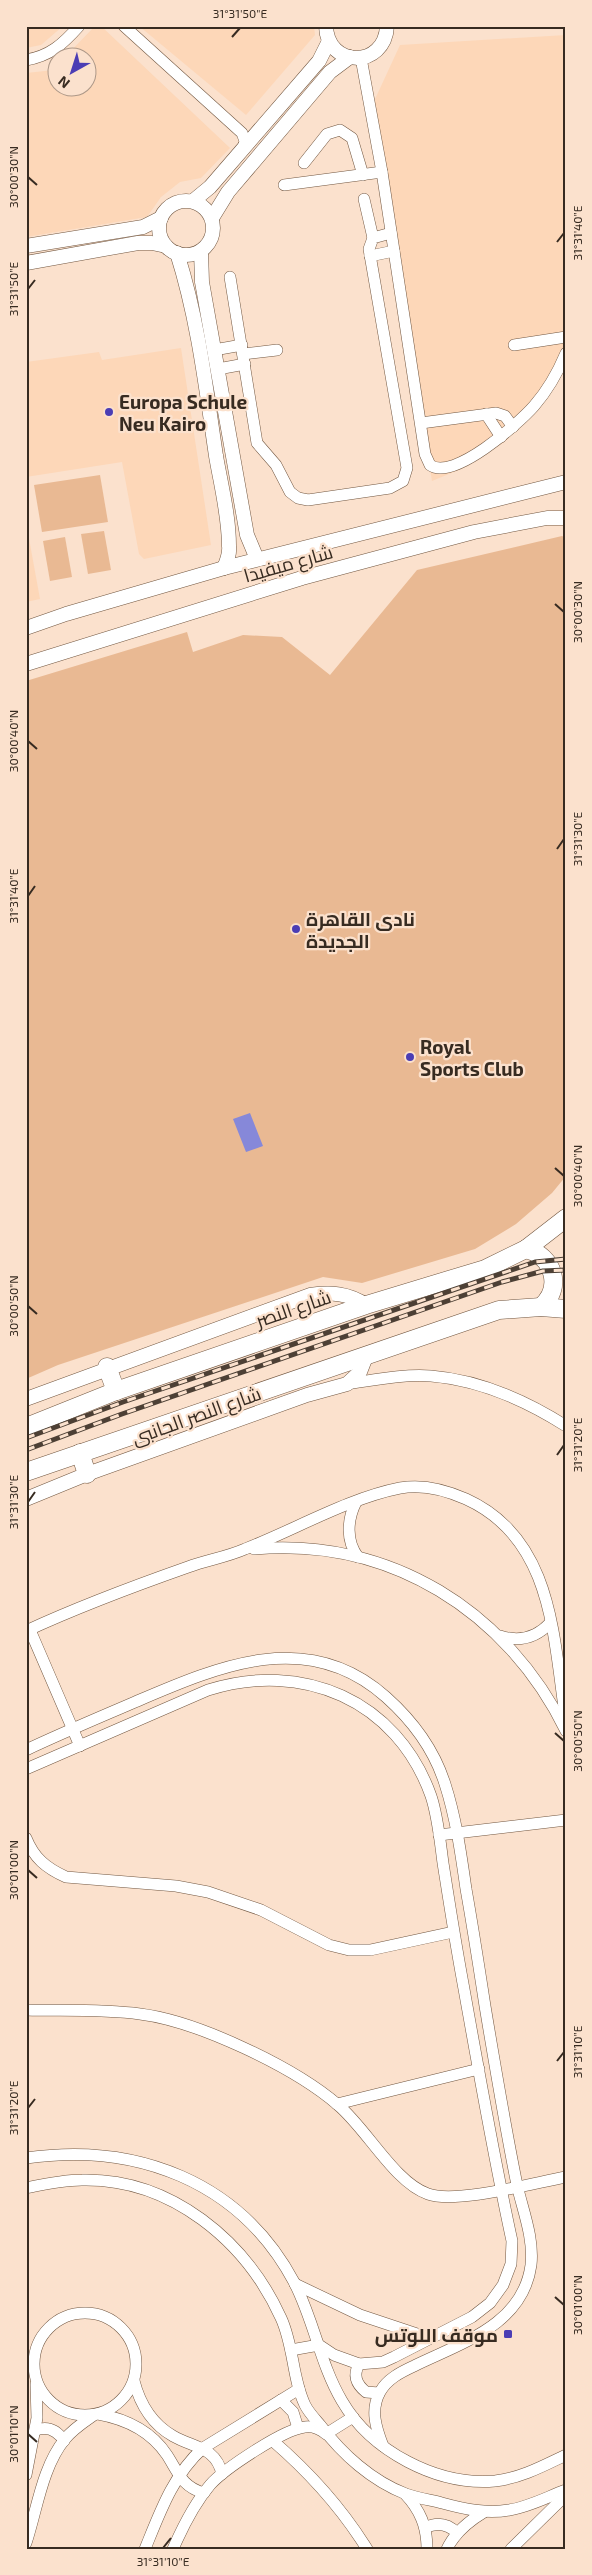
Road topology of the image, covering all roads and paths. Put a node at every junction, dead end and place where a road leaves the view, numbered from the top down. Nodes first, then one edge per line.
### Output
1 (79, 26) edge
2 (124, 26) edge
3 (326, 26) edge
4 (387, 26) edge
5 (329, 42) junction
6 (355, 58) junction
7 (26, 60) edge
8 (246, 146) junction
9 (261, 154) junction
10 (304, 163) dead end
11 (382, 172) junction
12 (363, 175) junction
13 (284, 185) dead end
14 (364, 199) dead end
15 (193, 201) junction
16 (160, 218) junction
17 (212, 218) junction
18 (392, 233) junction
19 (373, 238) junction
20 (26, 246) edge
21 (172, 250) junction
22 (201, 251) junction
23 (394, 251) junction
24 (370, 256) junction
25 (26, 263) edge
26 (230, 277) dead end
27 (566, 337) edge
28 (514, 345) dead end
29 (214, 350) junction
30 (277, 350) dead end
31 (566, 353) edge
32 (243, 355) junction
33 (218, 369) junction
34 (486, 414) junction
35 (420, 423) junction
36 (513, 427) junction
37 (501, 437) junction
38 (236, 470) junction
39 (219, 474) junction
40 (566, 482) edge
41 (241, 504) junction
42 (224, 508) junction
43 (566, 518) edge
44 (257, 559) junction
45 (224, 568) junction
46 (26, 628) edge
47 (26, 664) edge
48 (566, 1218) edge
49 (526, 1249) junction
50 (366, 1305) junction
51 (541, 1307) junction
52 (566, 1310) edge
53 (367, 1354) junction
54 (107, 1367) junction
55 (347, 1384) junction
56 (116, 1391) junction
57 (26, 1399) edge
58 (566, 1426) edge
59 (26, 1427) edge
60 (80, 1453) junction
61 (26, 1472) edge
62 (88, 1474) junction
63 (26, 1499) edge
64 (356, 1502) junction
65 (243, 1550) junction
66 (358, 1557) junction
67 (550, 1623) junction
68 (28, 1630) edge
69 (500, 1636) junction
70 (566, 1721) edge
71 (72, 1728) junction
72 (566, 1731) edge
73 (80, 1746) junction
74 (26, 1750) edge
75 (26, 1769) edge
76 (566, 1820) edge
77 (457, 1833) junction
78 (439, 1835) junction
79 (26, 1838) edge
80 (453, 1932) junction
81 (26, 2010) edge
82 (493, 2058) junction
83 (478, 2069) junction
84 (496, 2074) junction
85 (337, 2104) junction
86 (26, 2158) edge
87 (566, 2177) edge
88 (517, 2186) junction
89 (26, 2188) edge
90 (501, 2190) junction
91 (295, 2284) junction
92 (429, 2338) junction
93 (319, 2345) junction
94 (291, 2350) junction
95 (360, 2364) junction
96 (35, 2374) junction
97 (134, 2381) junction
98 (299, 2389) junction
99 (379, 2393) junction
100 (281, 2400) junction
101 (96, 2414) junction
102 (353, 2417) junction
103 (298, 2428) junction
104 (36, 2430) junction
105 (326, 2434) junction
106 (64, 2441) junction
107 (273, 2441) junction
108 (383, 2446) junction
109 (203, 2448) junction
110 (566, 2455) edge
111 (26, 2474) edge
112 (222, 2474) junction
113 (179, 2476) junction
114 (566, 2490) edge
115 (204, 2493) junction
116 (405, 2494) junction
117 (566, 2495) edge
118 (484, 2512) junction
119 (425, 2528) junction
120 (457, 2533) junction
121 (26, 2543) edge
122 (144, 2549) edge
123 (173, 2549) edge
124 (367, 2549) edge
125 (427, 2549) edge
126 (447, 2549) edge
127 (511, 2549) edge

1 - 7 street
2 - 8 street
3 - 5 street
4 - 6 street
5 - 6 street
5 - 8 street
6 - 9 street
6 - 11 street
8 - 9 street
8 - 15 street
9 - 17 street
10 - 12 street
11 - 12 street
11 - 18 street
12 - 13 street
14 - 19 street
15 - 16 street
15 - 17 street
16 - 20 street
16 - 21 street
17 - 22 street
18 - 19 street
18 - 23 street
19 - 24 street
21 - 22 street
21 - 25 street
21 - 39 street
22 - 29 street
23 - 24 street
23 - 35 street
24 - 32 street
26 - 32 street
27 - 28 street
29 - 32 street
29 - 33 street
30 - 32 street
31 - 36 street
32 - 33 street
33 - 38 street
34 - 35 street
34 - 36 street
34 - 37 street
35 - 37 street
36 - 37 street
38 - 39 street
38 - 41 street
39 - 42 street
40 - 44 street, شارع ميفيدا
41 - 42 street
41 - 44 street
42 - 45 street
43 - 47 street, شارع ميفيدا
44 - 45 street, شارع ميفيدا
45 - 46 street, شارع ميفيدا
48 - 49 main road, شارع النصر
49 - 50 main road, شارع النصر
49 - 51 main road
50 - 54 street
50 - 56 main road, شارع النصر
51 - 52 main road
51 - 53 main road
53 - 55 street
53 - 60 main road
54 - 56 main road
54 - 57 street
55 - 58 street
55 - 62 street, شارع النصر الجانبى
56 - 59 main road, شارع النصر
60 - 61 main road
60 - 62 main road
62 - 63 street, شارع النصر الجانبى
64 - 65 street
64 - 66 street
64 - 67 street
65 - 66 street
65 - 68 street
66 - 69 street
67 - 69 street
67 - 70 street
68 - 71 street
69 - 72 street
71 - 73 street
71 - 74 street
71 - 77 street
73 - 75 street
73 - 78 street
76 - 77 street
77 - 78 street
77 - 82 street
78 - 80 street
79 - 80 street
80 - 83 street
81 - 85 street
82 - 83 street
82 - 84 street
83 - 84 street
83 - 85 street
83 - 90 street
84 - 88 street
85 - 90 street
86 - 91 street
87 - 88 street
88 - 90 street
88 - 99 street
89 - 94 street
90 - 92 street
91 - 92 street
91 - 93 street
92 - 95 street
93 - 94 street
93 - 95 street
93 - 102 street
94 - 98 street
95 - 99 street
96 - 97 street
96 - 101 street
96 - 104 street
97 - 101 street
97 - 109 street
98 - 100 street
98 - 105 street
99 - 108 street
100 - 103 street
100 - 109 street
101 - 106 street
101 - 113 street
102 - 105 street
102 - 108 street
103 - 105 street
103 - 107 street
104 - 106 street
104 - 111 street
105 - 116 street
106 - 121 street
107 - 112 street
107 - 124 street
108 - 110 street
109 - 112 street
109 - 113 street
112 - 115 street
113 - 115 street
113 - 122 street
114 - 118 street
115 - 123 street
116 - 118 street
116 - 119 street
117 - 127 street
118 - 120 street
119 - 120 street
119 - 125 street
120 - 126 street

